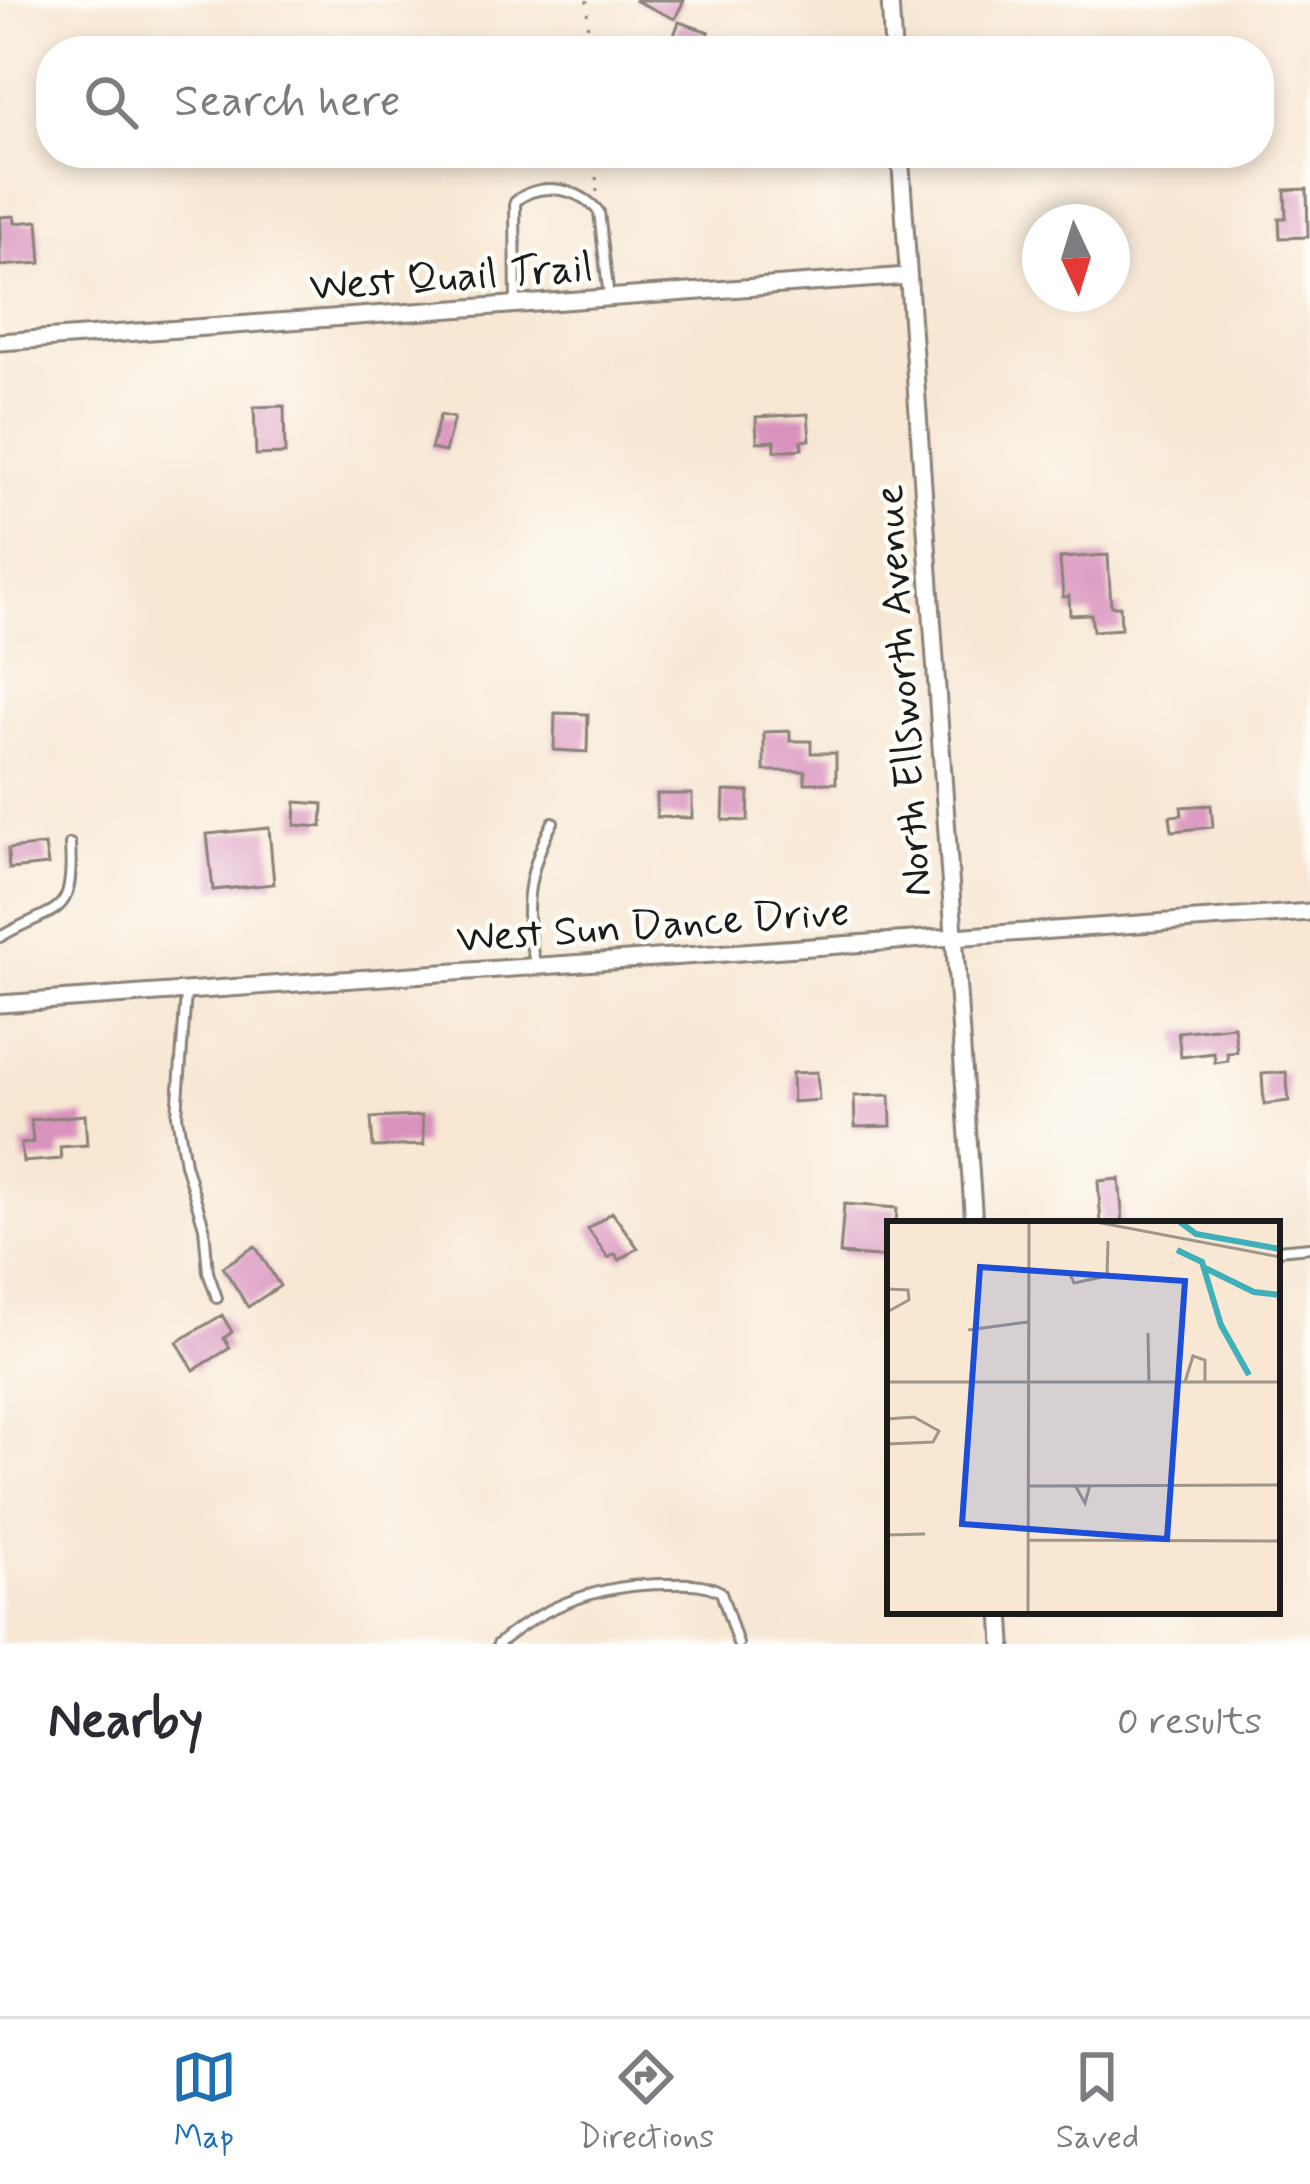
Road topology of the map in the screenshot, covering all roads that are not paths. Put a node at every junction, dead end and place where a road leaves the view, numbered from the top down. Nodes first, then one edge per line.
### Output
1 (890, 0) edge
2 (892, 36) edge
3 (901, 168) edge
4 (908, 276) junction
5 (610, 300) junction
6 (516, 307) junction
7 (0, 342) edge
8 (553, 823) dead end
9 (70, 844) dead end
10 (1310, 912) edge
11 (0, 937) edge
12 (955, 938) junction
13 (537, 967) junction
14 (186, 992) junction
15 (0, 1004) edge
16 (974, 1221) edge
17 (1310, 1247) edge
18 (1280, 1250) edge
19 (217, 1298) dead end
20 (1000, 1614) edge
21 (498, 1644) edge
22 (738, 1644) edge
23 (1003, 1644) edge

1 - 2 street
3 - 4 street, North Ellsworth Avenue
4 - 5 street, West Quail Trail
4 - 12 street, North Ellsworth Avenue
5 - 6 street, West Quail Trail
5 - 6 lane
6 - 7 street, West Quail Trail
8 - 13 lane
9 - 11 lane
10 - 12 street, West Sun Dance Drive
12 - 13 street, West Sun Dance Drive
12 - 16 street, North Ellsworth Avenue
13 - 14 street, West Sun Dance Drive
14 - 15 street, West Sun Dance Drive
14 - 19 lane
17 - 18 lane
20 - 23 street
21 - 22 lane

